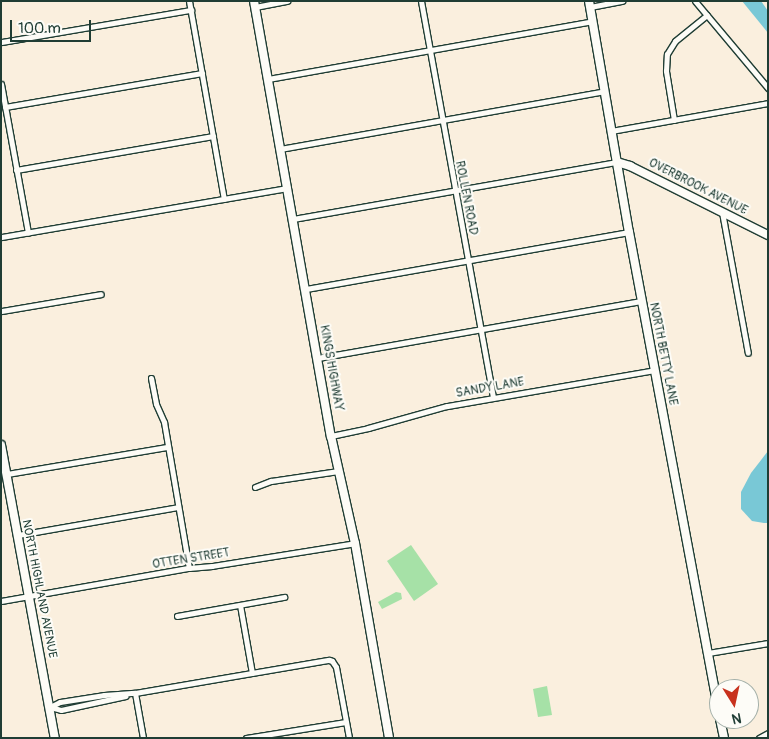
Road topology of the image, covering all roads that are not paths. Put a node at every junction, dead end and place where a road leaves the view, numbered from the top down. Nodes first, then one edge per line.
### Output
1 (189, 1) edge
2 (287, 1) edge
3 (421, 1) edge
4 (622, 1) edge
5 (695, 1) edge
6 (254, 4) edge
7 (590, 4) edge
8 (191, 10) junction
9 (707, 15) junction
10 (593, 21) junction
11 (1, 42) edge
12 (430, 50) junction
13 (202, 73) junction
14 (268, 79) junction
15 (1, 84) edge
16 (768, 88) edge
17 (605, 91) junction
18 (768, 103) edge
19 (5, 107) junction
20 (442, 120) junction
21 (674, 120) junction
22 (611, 131) junction
23 (213, 136) junction
24 (280, 149) junction
25 (617, 162) junction
26 (16, 170) junction
27 (288, 188) junction
28 (455, 191) junction
29 (224, 199) junction
30 (722, 212) junction
31 (293, 219) junction
32 (628, 232) junction
33 (28, 233) junction
34 (768, 235) edge
35 (1, 237) edge
36 (468, 260) junction
37 (306, 289) junction
38 (101, 294) dead end
39 (641, 301) junction
40 (1, 311) edge
41 (481, 329) junction
42 (748, 353) dead end
43 (318, 358) junction
44 (654, 370) junction
45 (151, 378) dead end
46 (493, 398) junction
47 (331, 436) junction
48 (1, 445) edge
49 (167, 447) junction
50 (338, 471) junction
51 (7, 474) junction
52 (255, 487) dead end
53 (178, 507) junction
54 (18, 535) junction
55 (355, 543) junction
56 (189, 568) junction
57 (29, 596) junction
58 (284, 598) dead end
59 (1, 601) edge
60 (240, 605) junction
61 (177, 616) dead end
62 (768, 643) edge
63 (708, 653) junction
64 (252, 673) junction
65 (713, 679) edge
66 (135, 693) junction
67 (50, 707) junction
68 (346, 722) junction
69 (768, 733) edge
70 (55, 738) edge
71 (143, 738) edge
72 (246, 738) edge
73 (349, 738) edge
74 (389, 738) edge
75 (759, 738) edge

1 - 8 street
2 - 6 street
3 - 12 street, ROLLEN ROAD
4 - 7 street
5 - 9 street
6 - 14 street, KINGS HIGHWAY
7 - 10 street, NORTH BETTY LANE
8 - 11 street
8 - 13 street
9 - 16 street
9 - 21 street
10 - 12 street
10 - 17 street, NORTH BETTY LANE
12 - 14 street
12 - 20 street, ROLLEN ROAD
13 - 19 street
13 - 23 street
14 - 24 street, KINGS HIGHWAY
15 - 19 street
17 - 20 street
17 - 22 street, NORTH BETTY LANE
18 - 21 street
19 - 26 street
20 - 24 street
20 - 28 street, ROLLEN ROAD
21 - 22 street
22 - 25 street, NORTH BETTY LANE
23 - 26 street
23 - 29 street
24 - 27 street, KINGS HIGHWAY
25 - 28 street
25 - 30 street, OVERBROOK AVENUE
25 - 32 street, NORTH BETTY LANE
26 - 33 street
27 - 29 street
27 - 31 street, KINGS HIGHWAY
28 - 31 street
28 - 36 street, ROLLEN ROAD
29 - 33 street
30 - 34 street, OVERBROOK AVENUE
30 - 42 street
31 - 37 street, KINGS HIGHWAY
32 - 36 street
32 - 39 street, NORTH BETTY LANE
33 - 35 street
36 - 37 street
36 - 41 street, ROLLEN ROAD
37 - 43 street, KINGS HIGHWAY
38 - 40 street
39 - 41 street
39 - 44 street, NORTH BETTY LANE
41 - 43 street
41 - 46 street, ROLLEN ROAD
43 - 47 street, KINGS HIGHWAY
44 - 46 street, SANDY LANE
44 - 63 street, NORTH BETTY LANE
45 - 49 street
46 - 47 street, SANDY LANE
47 - 50 street, KINGS HIGHWAY
48 - 51 street, NORTH HIGHLAND AVENUE
49 - 51 street
49 - 53 street
50 - 52 street
50 - 55 street, KINGS HIGHWAY
51 - 54 street, NORTH HIGHLAND AVENUE
53 - 54 street
53 - 56 street
54 - 57 street, NORTH HIGHLAND AVENUE
55 - 56 street, OTTEN STREET
55 - 74 street, KINGS HIGHWAY
56 - 57 street, OTTEN STREET
57 - 59 street, OTTEN STREET
57 - 67 street, NORTH HIGHLAND AVENUE
58 - 60 street
60 - 61 street
60 - 64 street
62 - 63 street
63 - 65 street, NORTH BETTY LANE
64 - 66 street
64 - 68 street
66 - 67 street
66 - 71 street
67 - 70 street, NORTH HIGHLAND AVENUE
68 - 72 street
68 - 73 street
69 - 75 street

